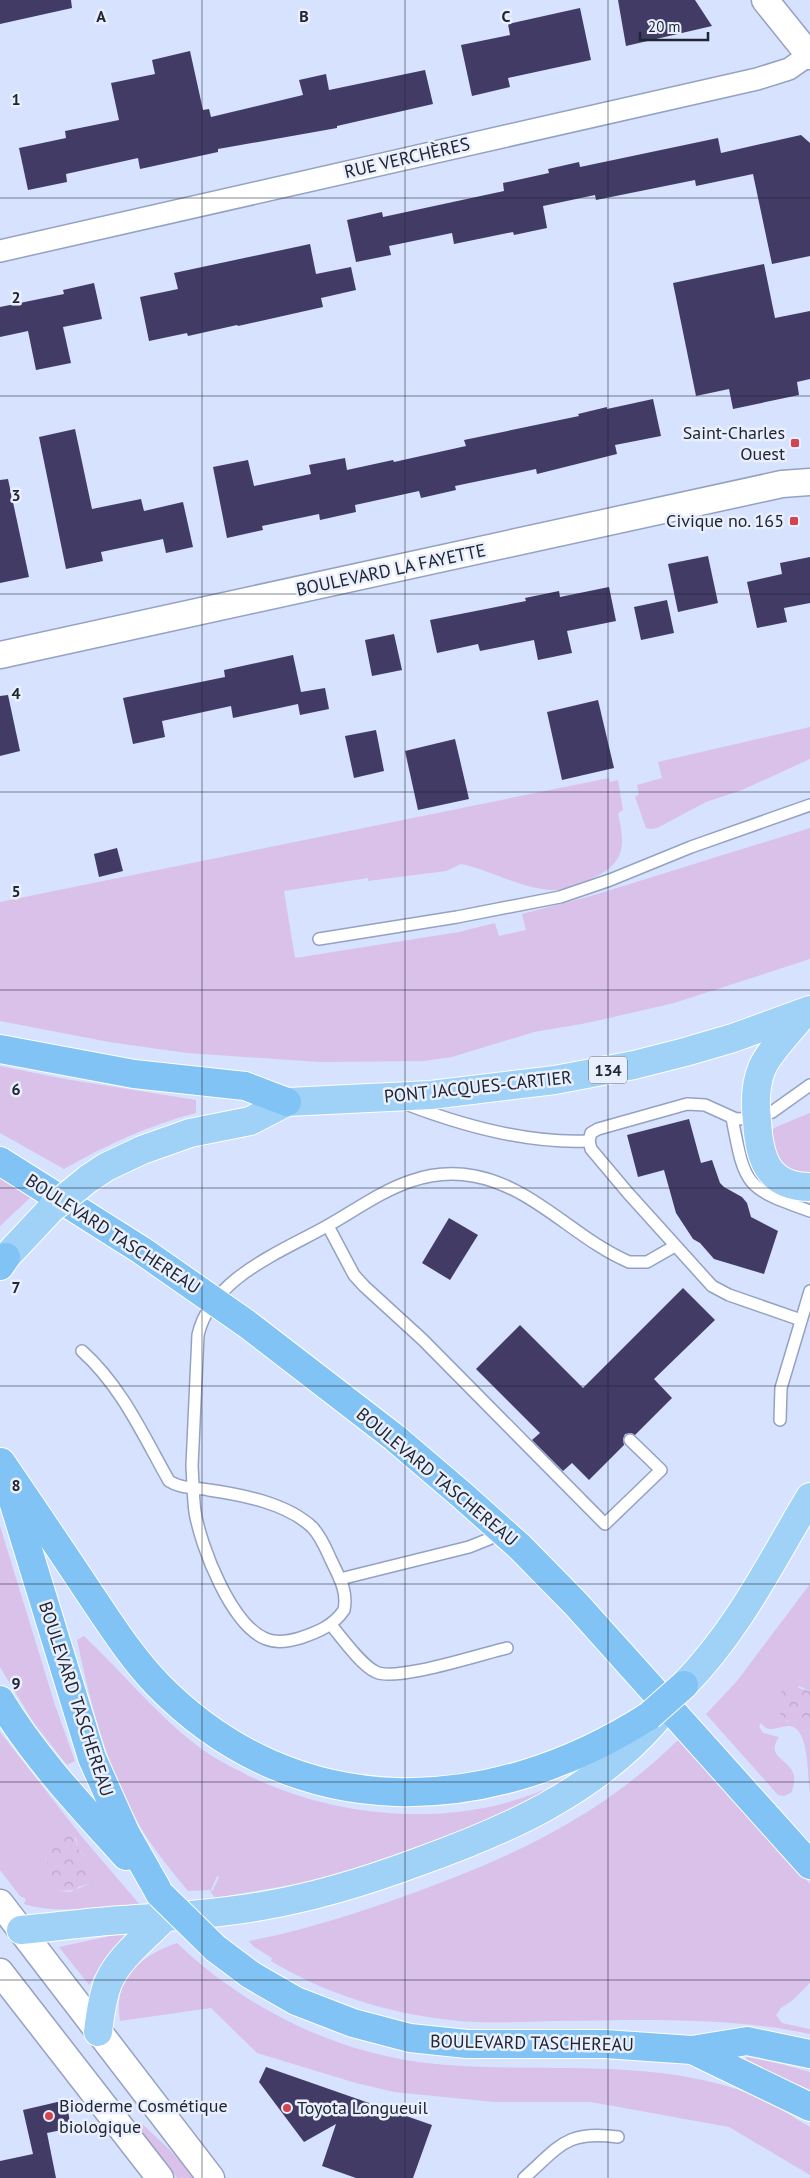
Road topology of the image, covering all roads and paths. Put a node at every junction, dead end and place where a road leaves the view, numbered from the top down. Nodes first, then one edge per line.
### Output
1 (765, 0) edge
2 (810, 55) edge
3 (0, 250) edge
4 (810, 472) edge
5 (810, 482) edge
6 (782, 484) junction
7 (0, 655) edge
8 (810, 805) edge
9 (319, 939) dead end
10 (807, 1012) edge
11 (0, 1048) edge
12 (810, 1085) edge
13 (389, 1098) junction
14 (287, 1102) junction
15 (744, 1118) junction
16 (589, 1141) junction
17 (0, 1161) edge
18 (810, 1186) edge
19 (810, 1211) edge
20 (328, 1226) junction
21 (675, 1246) junction
22 (2, 1261) edge
23 (810, 1292) edge
24 (215, 1301) junction
25 (800, 1320) junction
26 (82, 1351) dead end
27 (780, 1420) dead end
28 (630, 1440) dead end
29 (1, 1461) edge
30 (193, 1487) junction
31 (810, 1497) edge
32 (502, 1530) junction
33 (340, 1579) junction
34 (330, 1625) junction
35 (507, 1648) dead end
36 (684, 1685) joint
37 (0, 1700) edge
38 (652, 1719) junction
39 (810, 1865) edge
40 (0, 1903) edge
41 (162, 1906) junction
42 (11, 1931) edge
43 (0, 1972) edge
44 (98, 2032) junction
45 (692, 2050) junction
46 (810, 2054) edge
47 (810, 2107) edge
48 (618, 2138) dead end
49 (160, 2178) edge
50 (211, 2178) edge
51 (524, 2178) edge

1 - 2 street
2 - 3 street, RUE VERCHÈRES
4 - 6 street, BOULEVARD LA FAYETTE
5 - 6 street, BOULEVARD LA FAYETTE
6 - 7 street, BOULEVARD LA FAYETTE
8 - 9 lane
10 - 13 main road, PONT JACQUES-CARTIER / 134
10 - 15 main road
11 - 14 highway
12 - 15 lane
13 - 14 main road, PONT JACQUES-CARTIER / 134
13 - 16 lane
14 - 22 main road, bridge
15 - 16 lane
15 - 18 main road
15 - 19 lane
16 - 21 lane
17 - 24 highway, BOULEVARD TASCHEREAU
20 - 21 lane
20 - 24 lane
20 - 28 lane
21 - 25 lane
23 - 25 lane
24 - 30 lane
24 - 32 highway, BOULEVARD TASCHEREAU
25 - 27 lane
26 - 30 lane
29 - 38 highway
29 - 41 highway, BOULEVARD TASCHEREAU
30 - 33 lane
30 - 34 lane
31 - 36 main road
32 - 33 lane
32 - 39 highway, BOULEVARD TASCHEREAU
33 - 34 lane
34 - 35 lane
36 - 38 highway, bridge
37 - 41 highway
38 - 41 main road
40 - 42 street
41 - 42 main road
41 - 44 main road
41 - 45 highway, BOULEVARD TASCHEREAU, bridge
42 - 44 street
43 - 49 street
44 - 50 street
45 - 46 highway, BOULEVARD TASCHEREAU
45 - 47 highway
48 - 51 lane

